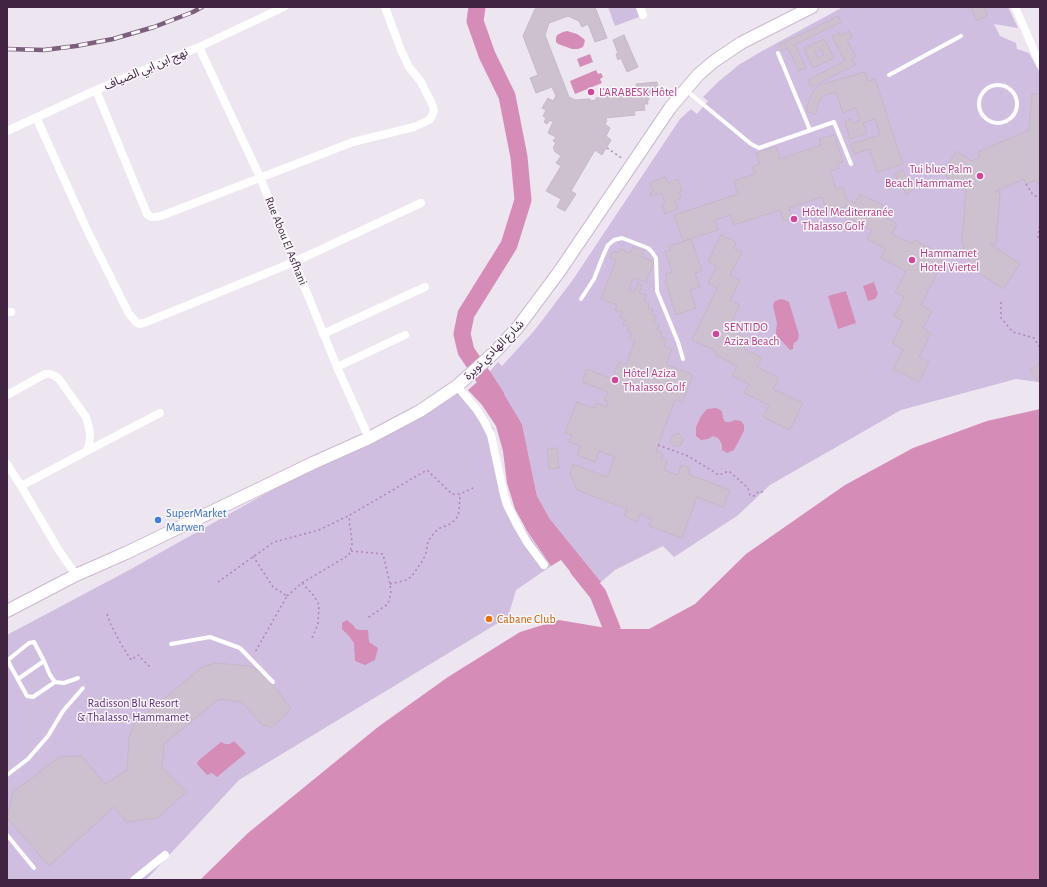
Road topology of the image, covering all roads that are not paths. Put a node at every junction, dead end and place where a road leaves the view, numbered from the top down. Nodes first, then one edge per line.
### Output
1 (284, 7) edge
2 (385, 7) edge
3 (640, 7) edge
4 (812, 7) edge
5 (1015, 7) edge
6 (643, 15) dead end
7 (961, 36) dead end
8 (199, 46) junction
9 (1037, 51) edge
10 (778, 53) dead end
11 (1040, 64) edge
12 (889, 75) dead end
13 (96, 90) junction
14 (685, 90) junction
15 (1017, 101) joint
16 (36, 118) junction
17 (810, 130) junction
18 (7, 131) edge
19 (851, 164) dead end
20 (260, 177) junction
21 (421, 203) dead end
22 (294, 262) junction
23 (426, 287) dead end
24 (581, 299) dead end
25 (323, 334) junction
26 (405, 335) dead end
27 (683, 359) dead end
28 (337, 367) junction
29 (460, 384) junction
30 (7, 395) edge
31 (160, 413) dead end
32 (369, 438) junction
33 (87, 451) junction
34 (7, 464) edge
35 (21, 486) junction
36 (544, 565) dead end
37 (76, 575) junction
38 (7, 611) edge
39 (171, 644) dead end
40 (8, 661) edge
41 (44, 661) junction
42 (78, 678) dead end
43 (18, 679) junction
44 (55, 682) junction
45 (273, 682) dead end
46 (83, 688) dead end
47 (7, 776) edge
48 (7, 835) edge
49 (165, 855) dead end
50 (34, 868) dead end
51 (134, 880) edge

1 - 8 street, نهج ابن ابي الضياف
2 - 20 street
3 - 6 street
4 - 14 street, شارع الهادي نويرة
5 - 9 street
7 - 12 lane
8 - 13 street, نهج ابن ابي الضياف
8 - 20 street, Rue Abou El Asfhani
9 - 11 street
10 - 17 lane
13 - 16 street, نهج ابن ابي الضياف
13 - 20 street
14 - 17 lane
14 - 29 street, شارع الهادي نويرة
15 - 15 lane
16 - 18 street, نهج ابن ابي الضياف
16 - 22 street
17 - 19 lane
20 - 22 street, Rue Abou El Asfhani
21 - 22 street
22 - 25 street, Rue Abou El Asfhani
23 - 25 street
24 - 27 lane
25 - 28 street, Rue Abou El Asfhani
26 - 28 street
28 - 32 street, Rue Abou El Asfhani
29 - 32 street, شارع الهادي نويرة
29 - 36 street
30 - 33 street
31 - 33 street
32 - 37 street, شارع الهادي نويرة
33 - 35 street
34 - 35 street
35 - 37 street
37 - 38 street, شارع الهادي نويرة
39 - 45 lane
40 - 41 lane
40 - 43 lane
41 - 43 lane
41 - 44 lane
42 - 44 lane
43 - 44 lane
46 - 47 lane
48 - 50 lane
49 - 51 street

